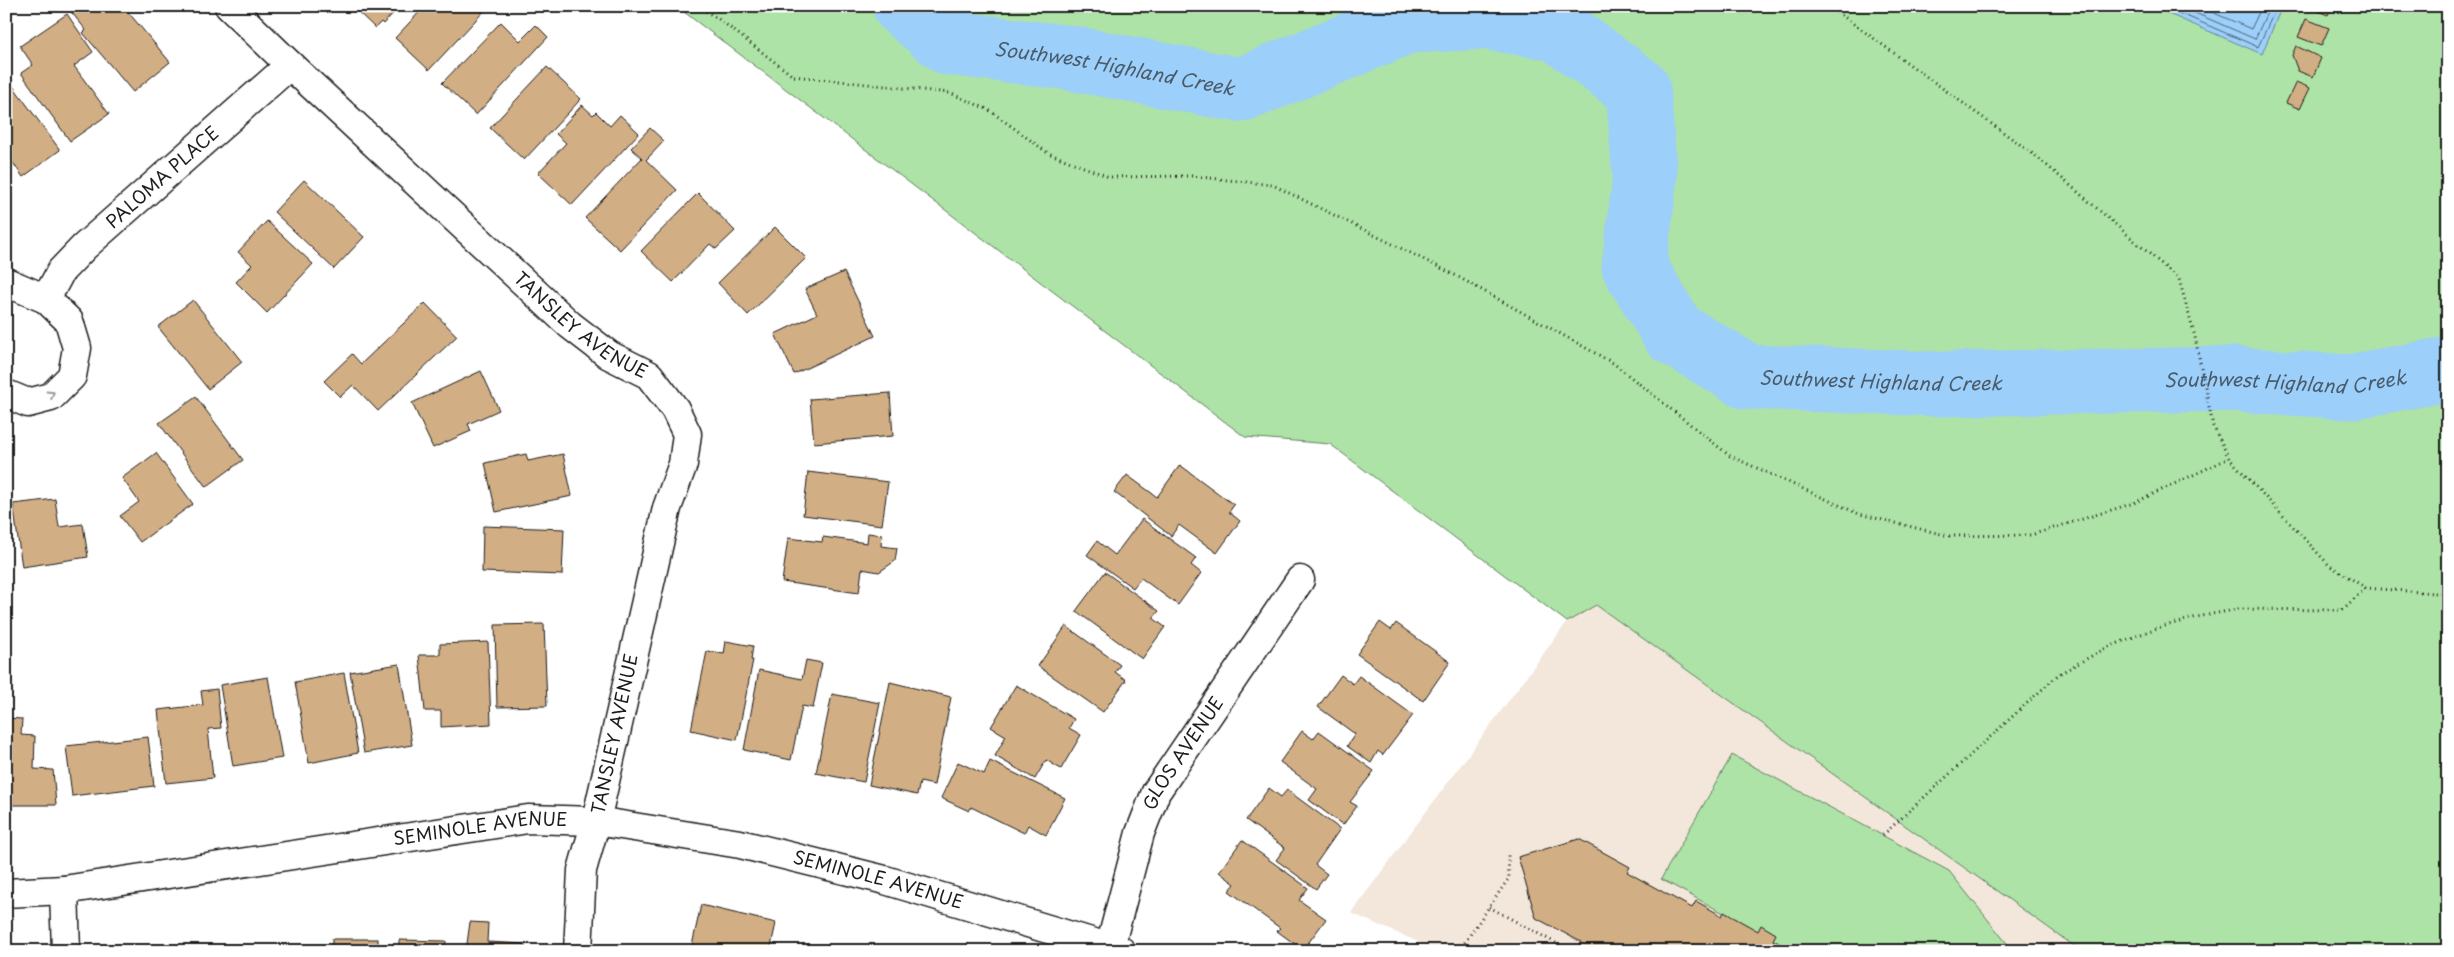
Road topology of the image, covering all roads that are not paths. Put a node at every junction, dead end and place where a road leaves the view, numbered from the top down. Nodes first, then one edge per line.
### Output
1 (229, 6) edge
2 (290, 65) junction
3 (6, 282) edge
4 (46, 299) junction
5 (6, 394) edge
6 (1300, 580) dead end
7 (596, 821) junction
8 (64, 890) junction
9 (6, 893) edge
10 (1115, 949) edge
11 (66, 951) edge
12 (578, 951) edge

1 - 2 street, TANSLEY AVENUE
2 - 4 street, PALOMA PLACE
2 - 7 street, TANSLEY AVENUE
3 - 4 street
5 -> 4 street
6 - 10 street, GLOS AVENUE
7 - 8 street, SEMINOLE AVENUE
7 - 10 street, SEMINOLE AVENUE
7 - 12 street, TANSLEY AVENUE
8 - 9 street, SEMINOLE AVENUE
8 - 11 street

